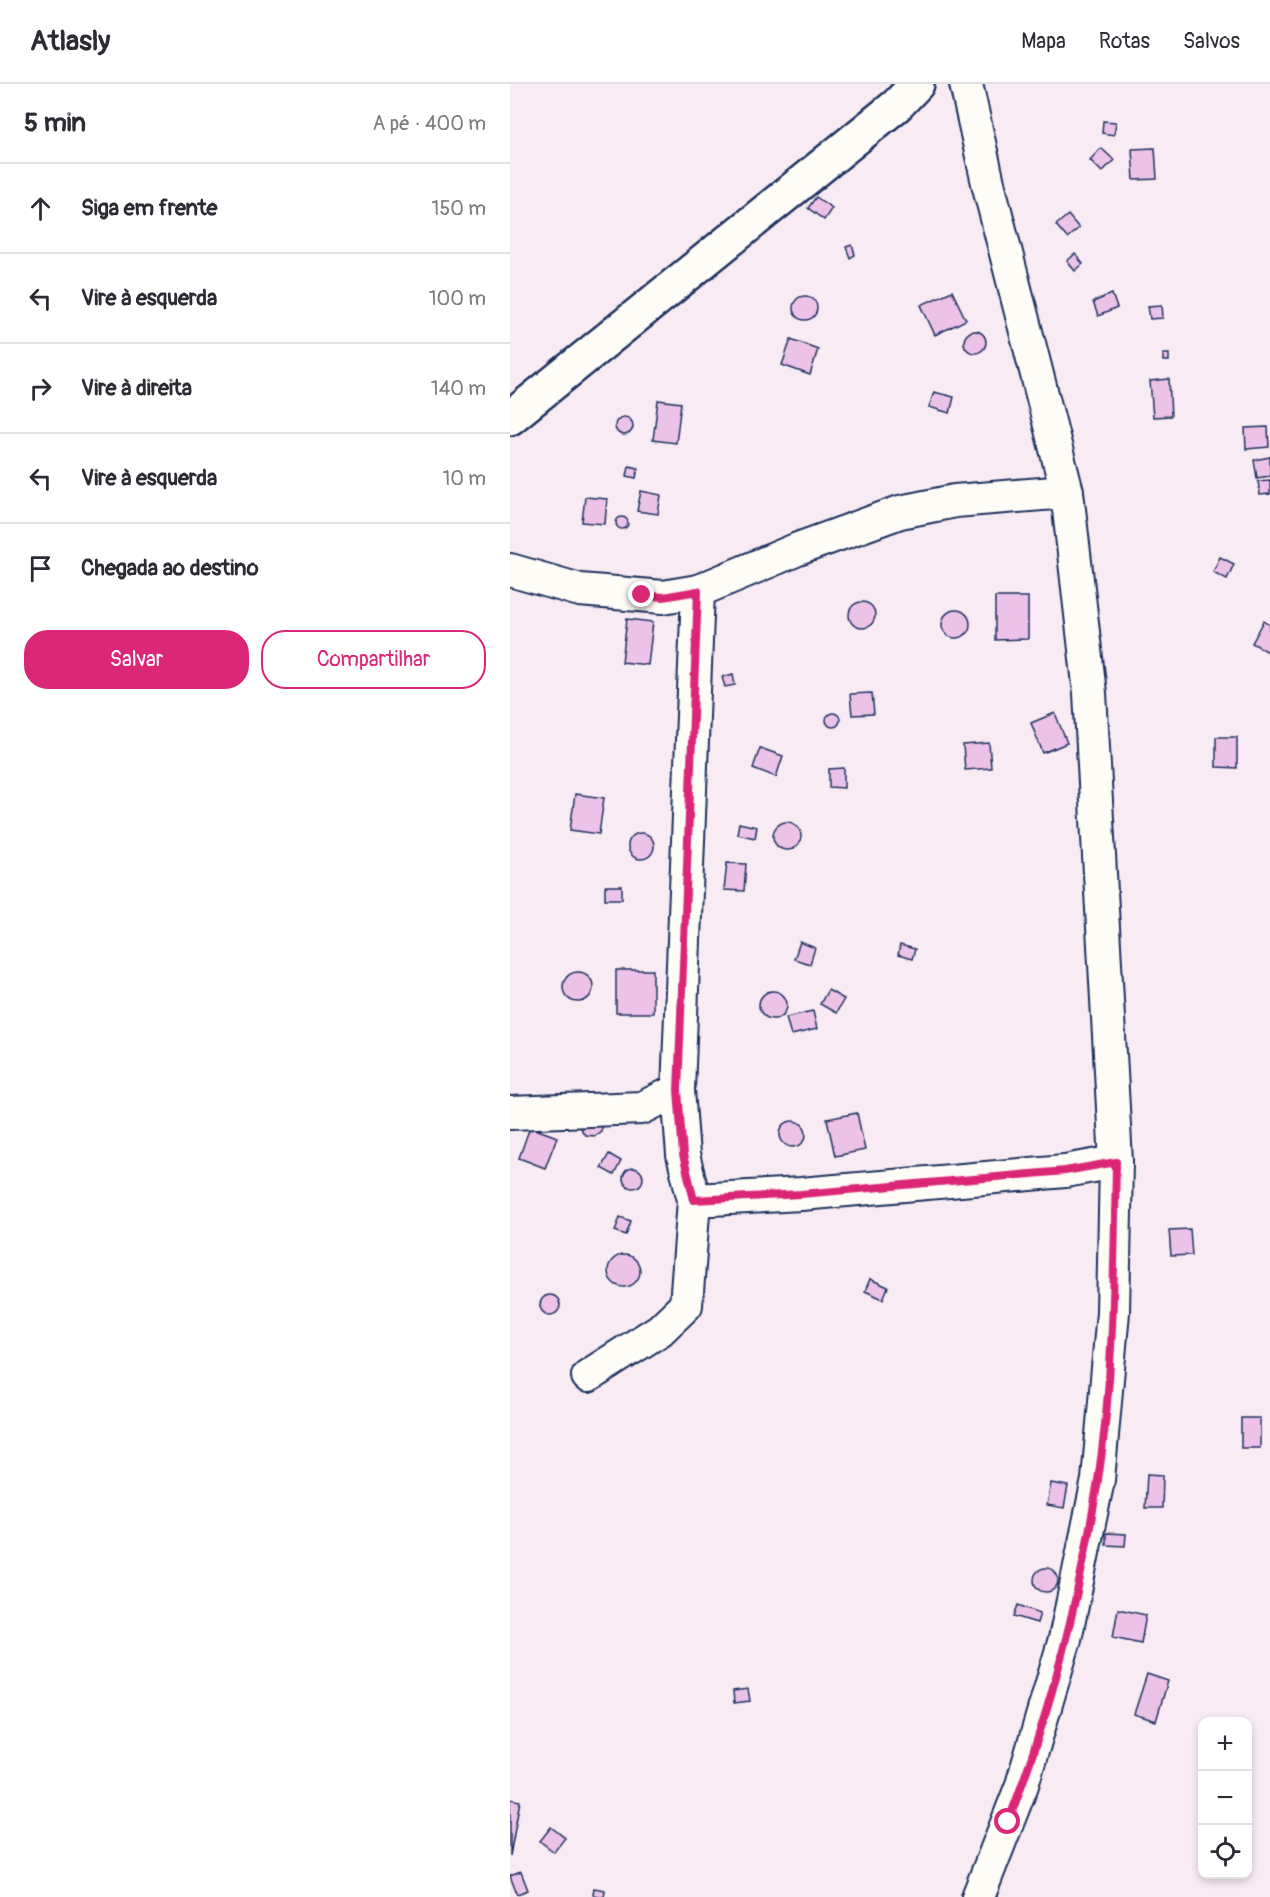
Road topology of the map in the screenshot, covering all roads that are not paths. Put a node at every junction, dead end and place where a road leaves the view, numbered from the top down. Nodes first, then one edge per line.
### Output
1 (917, 84) edge
2 (966, 84) edge
3 (510, 418) edge
4 (1067, 492) junction
5 (510, 570) edge
6 (698, 591) junction
7 (678, 1090) junction
8 (642, 1108) junction
9 (510, 1113) edge
10 (681, 1137) junction
11 (1116, 1162) junction
12 (694, 1200) junction
13 (588, 1376) dead end
14 (978, 1897) edge

1 - 3 street
2 - 4 street
4 - 6 street
4 - 11 street
5 - 6 street
6 - 7 street
7 - 8 street
7 - 10 street
8 - 9 street
8 - 10 street
10 - 12 street
11 - 12 street
11 - 14 street
12 - 13 street

